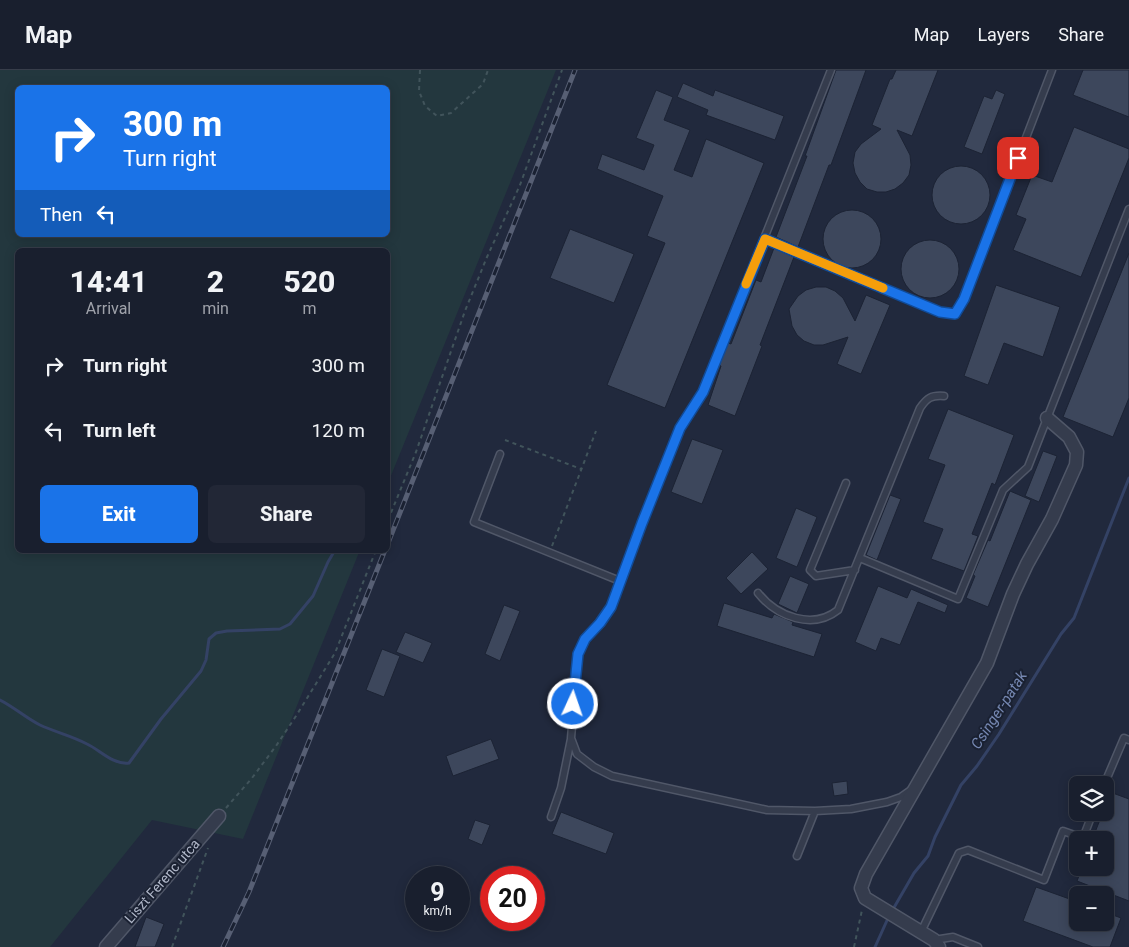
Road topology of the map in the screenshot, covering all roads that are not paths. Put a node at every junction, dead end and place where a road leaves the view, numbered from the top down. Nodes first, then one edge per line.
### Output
1 (831, 70) edge
2 (1052, 70) edge
3 (1129, 209) edge
4 (765, 239) junction
5 (944, 396) dead end
6 (1047, 418) junction
7 (500, 454) dead end
8 (846, 483) dead end
9 (860, 558) junction
10 (855, 570) junction
11 (620, 582) junction
12 (758, 594) dead end
13 (571, 738) junction
14 (1129, 740) edge
15 (1108, 776) edge
16 (917, 786) junction
17 (815, 811) junction
18 (219, 816) road end
19 (551, 817) dead end
20 (1090, 821) edge
21 (797, 856) dead end
22 (921, 932) junction
23 (937, 944) edge
24 (106, 947) edge
25 (978, 947) edge

1 - 4 lane
2 - 4 lane
3 - 6 lane
4 - 11 lane
5 - 9 lane
6 - 9 lane
6 - 16 street
7 - 11 lane
8 - 10 lane
9 - 10 lane
10 - 12 lane
11 - 13 lane
13 - 17 lane
13 - 19 lane
14 - 15 lane
16 - 17 lane
16 - 22 street
17 - 21 lane
18 - 24 street, Liszt Ferenc utca
20 - 22 lane
22 - 23 street
23 - 25 lane

